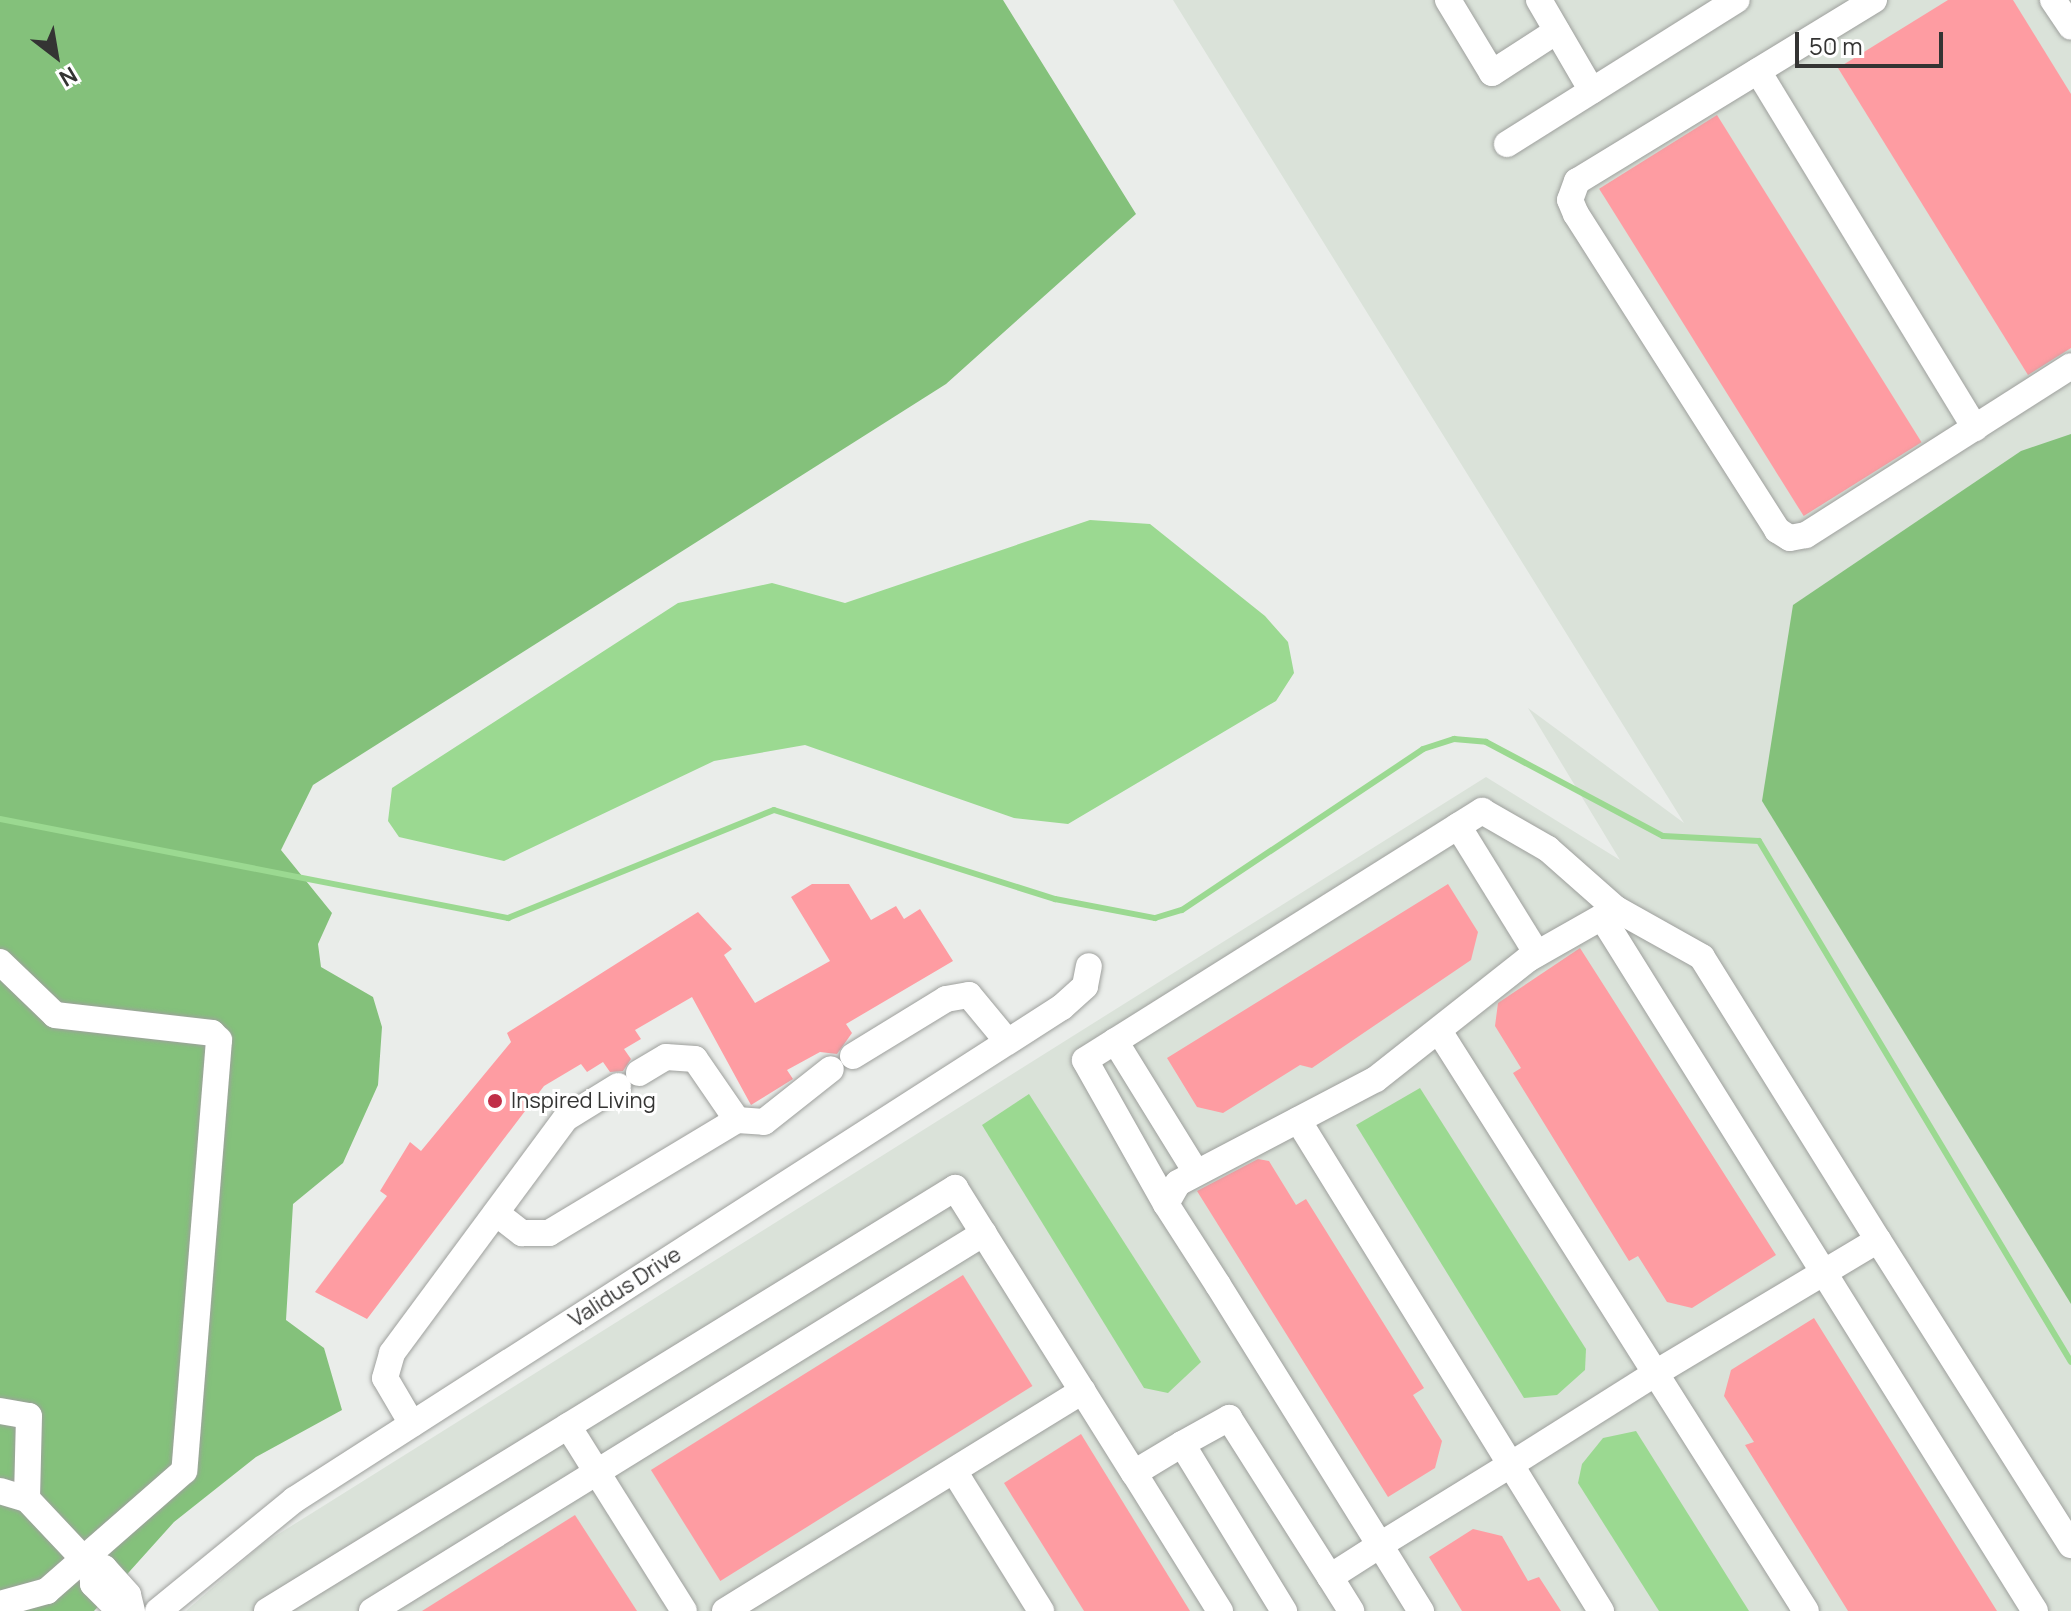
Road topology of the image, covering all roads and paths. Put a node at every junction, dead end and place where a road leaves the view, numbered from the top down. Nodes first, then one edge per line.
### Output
1 (1448, 0) edge
2 (1539, 0) edge
3 (1737, 0) edge
4 (1874, 0) edge
5 (2053, 0) edge
6 (2071, 27) edge
7 (1557, 31) junction
8 (1758, 71) junction
9 (1592, 91) junction
10 (1507, 144) dead end
11 (2071, 366) edge
12 (1975, 428) junction
13 (1458, 826) junction
14 (1609, 913) junction
15 (1537, 954) junction
16 (0, 962) edge
17 (1089, 966) dead end
18 (1439, 1031) junction
19 (1007, 1041) junction
20 (1115, 1041) junction
21 (737, 1120) junction
22 (1298, 1120) junction
23 (1196, 1172) junction
24 (1166, 1204) junction
25 (496, 1213) junction
26 (984, 1233) junction
27 (1878, 1240) junction
28 (1825, 1272) junction
29 (1659, 1371) junction
30 (1083, 1391) junction
31 (0, 1411) edge
32 (412, 1424) junction
33 (568, 1426) junction
34 (1182, 1444) junction
35 (1510, 1465) junction
36 (954, 1471) junction
37 (597, 1473) junction
38 (1134, 1473) junction
39 (0, 1491) edge
40 (27, 1499) junction
41 (1380, 1545) junction
42 (2071, 1545) edge
43 (89, 1565) junction
44 (1330, 1577) junction
45 (0, 1604) edge
46 (132, 1611) edge
47 (158, 1611) edge
48 (267, 1611) edge
49 (372, 1611) edge
50 (684, 1611) edge
51 (725, 1611) edge
52 (1041, 1611) edge
53 (1220, 1611) edge
54 (1284, 1611) edge
55 (1351, 1611) edge
56 (1421, 1611) edge
57 (1601, 1611) edge
58 (1806, 1611) edge
59 (2035, 1611) edge

1 - 7 street
2 - 7 street
3 - 9 street
4 - 8 street
5 - 6 street
7 - 9 street
8 - 12 street
8 - 12 street
9 - 10 street
11 - 12 street
13 - 14 street
13 - 15 street
13 - 20 street
14 - 15 street
14 - 27 street
14 - 28 street
15 - 18 street
16 - 43 street
17 - 19 street, Validus Drive
18 - 22 street
18 - 29 street
19 - 21 street
19 - 32 street, Validus Drive
20 - 23 street
20 - 24 street
21 - 25 street
21 - 25 street
22 - 23 street
22 - 35 street
23 - 24 street
24 - 41 street
25 - 32 street
26 - 30 street
26 - 33 street
26 - 37 street
27 - 28 street
27 - 42 street
28 - 29 street
28 - 59 street
29 - 35 street
29 - 58 street
30 - 36 street
30 - 38 street
31 - 40 street
32 - 47 street, Validus Drive
33 - 37 street
33 - 48 street
34 - 38 street
34 - 44 street
34 - 54 street
35 - 41 street
35 - 57 street
36 - 51 street
36 - 52 street
37 - 49 street
37 - 50 street
38 - 53 street
39 - 40 street
40 - 43 street
41 - 44 street
41 - 56 street
43 - 45 street
43 - 46 street
44 - 55 street

